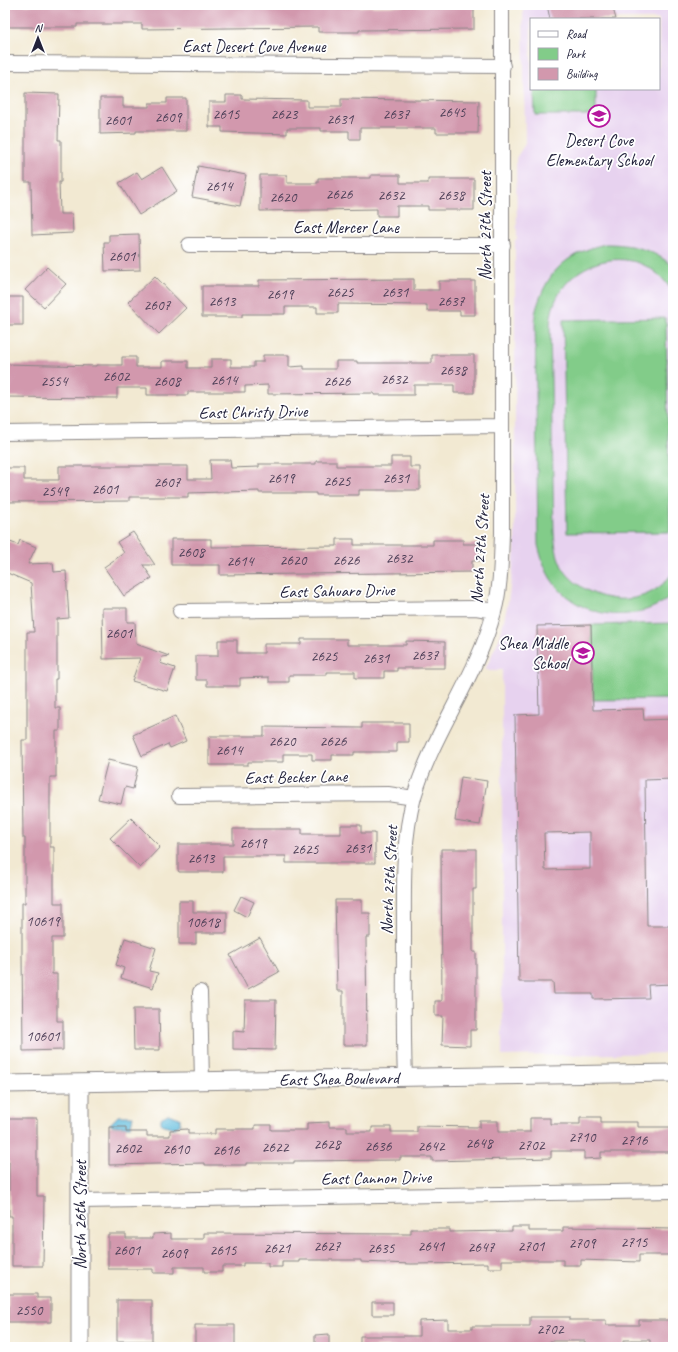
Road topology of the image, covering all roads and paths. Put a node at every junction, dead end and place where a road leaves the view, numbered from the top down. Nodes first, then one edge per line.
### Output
1 (502, 5) edge
2 (5, 63) edge
3 (503, 66) junction
4 (503, 245) junction
5 (189, 246) dead end
6 (502, 426) junction
7 (5, 433) edge
8 (180, 611) dead end
9 (494, 611) junction
10 (179, 796) dead end
11 (414, 798) junction
12 (200, 992) dead end
13 (673, 1073) edge
14 (405, 1078) junction
15 (202, 1081) junction
16 (5, 1084) edge
17 (80, 1084) junction
18 (673, 1191) edge
19 (80, 1201) junction
20 (80, 1347) edge

1 - 3 street, North 27th Street
2 - 3 street, East Desert Cove Avenue
3 - 4 street, North 27th Street
4 - 5 street, East Mercer Lane
4 - 6 street, North 27th Street
6 - 7 street, East Christy Drive
6 - 9 street, North 27th Street
8 - 9 street, East Sahuaro Drive
9 - 11 street, North 27th Street
10 - 11 street, East Becker Lane
11 - 14 street, North 27th Street
12 - 15 street
13 - 14 street, East Shea Boulevard
14 - 15 street, East Shea Boulevard
15 - 17 street, East Shea Boulevard
16 - 17 street, East Shea Boulevard
17 - 19 street, North 26th Street
18 - 19 street, East Cannon Drive
19 - 20 street, North 26th Street

